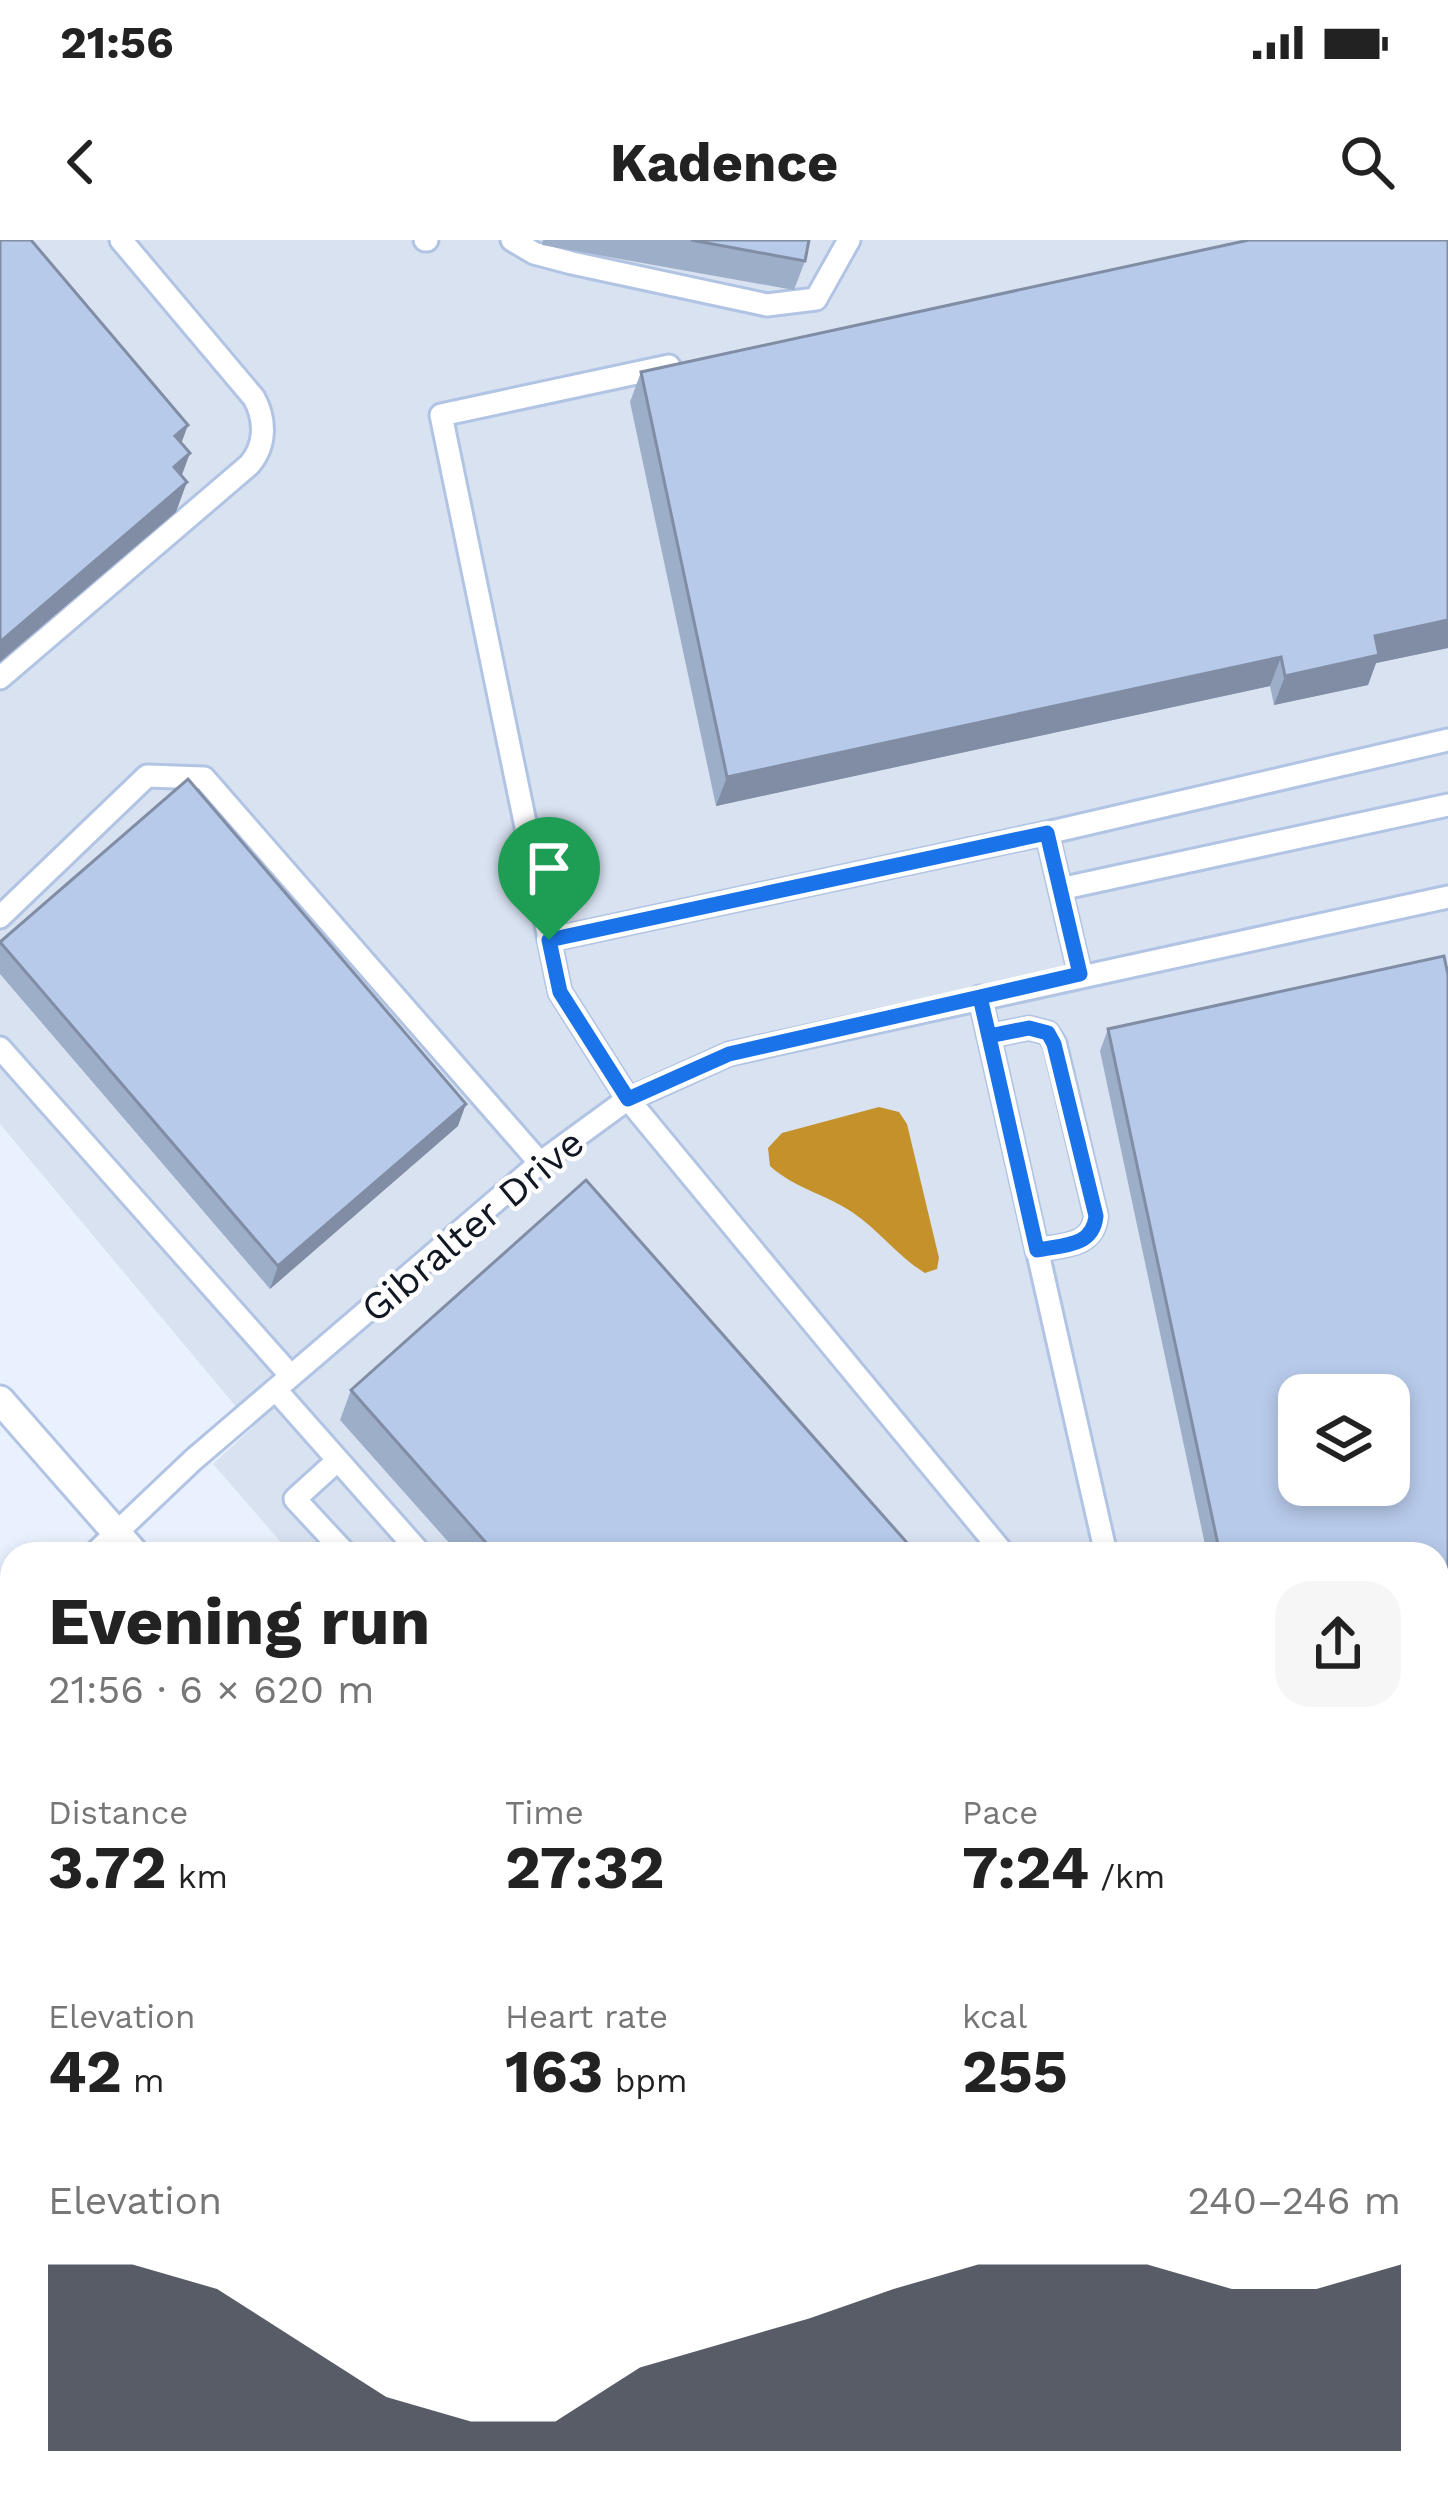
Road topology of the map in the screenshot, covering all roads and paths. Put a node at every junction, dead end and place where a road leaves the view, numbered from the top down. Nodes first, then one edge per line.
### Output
1 (121, 240) edge
2 (512, 240) edge
3 (849, 240) edge
4 (692, 362) edge
5 (0, 678) edge
6 (1448, 740) edge
7 (1448, 805) edge
8 (1047, 833) junction
9 (1060, 889) junction
10 (1448, 897) edge
11 (0, 917) edge
12 (549, 940) junction
13 (1080, 974) junction
14 (980, 997) junction
15 (989, 1036) junction
16 (0, 1048) edge
17 (628, 1099) junction
18 (540, 1163) junction
19 (1037, 1250) junction
20 (284, 1383) junction
21 (0, 1400) edge
22 (338, 1460) junction
23 (124, 1542) edge
24 (128, 1542) edge
25 (335, 1542) edge
26 (410, 1542) edge
27 (994, 1542) edge
28 (1103, 1542) edge

1 - 5 street
2 - 3 street
4 - 12 street
6 - 8 street
7 - 9 street
8 - 9 street
8 - 12 street
9 - 13 street
10 - 13 street, Gibralter Drive
11 - 18 street
12 - 17 street
13 - 14 street, Gibralter Drive
14 - 15 street
14 - 17 street, Gibralter Drive
15 - 19 street
15 - 19 street
16 - 20 street
17 - 18 street, Gibralter Drive
17 - 27 street
18 - 20 street, Gibralter Drive
19 - 28 street
20 - 22 street
20 - 24 street, Gibralter Drive
21 - 23 main road
22 - 25 street
22 - 26 street

